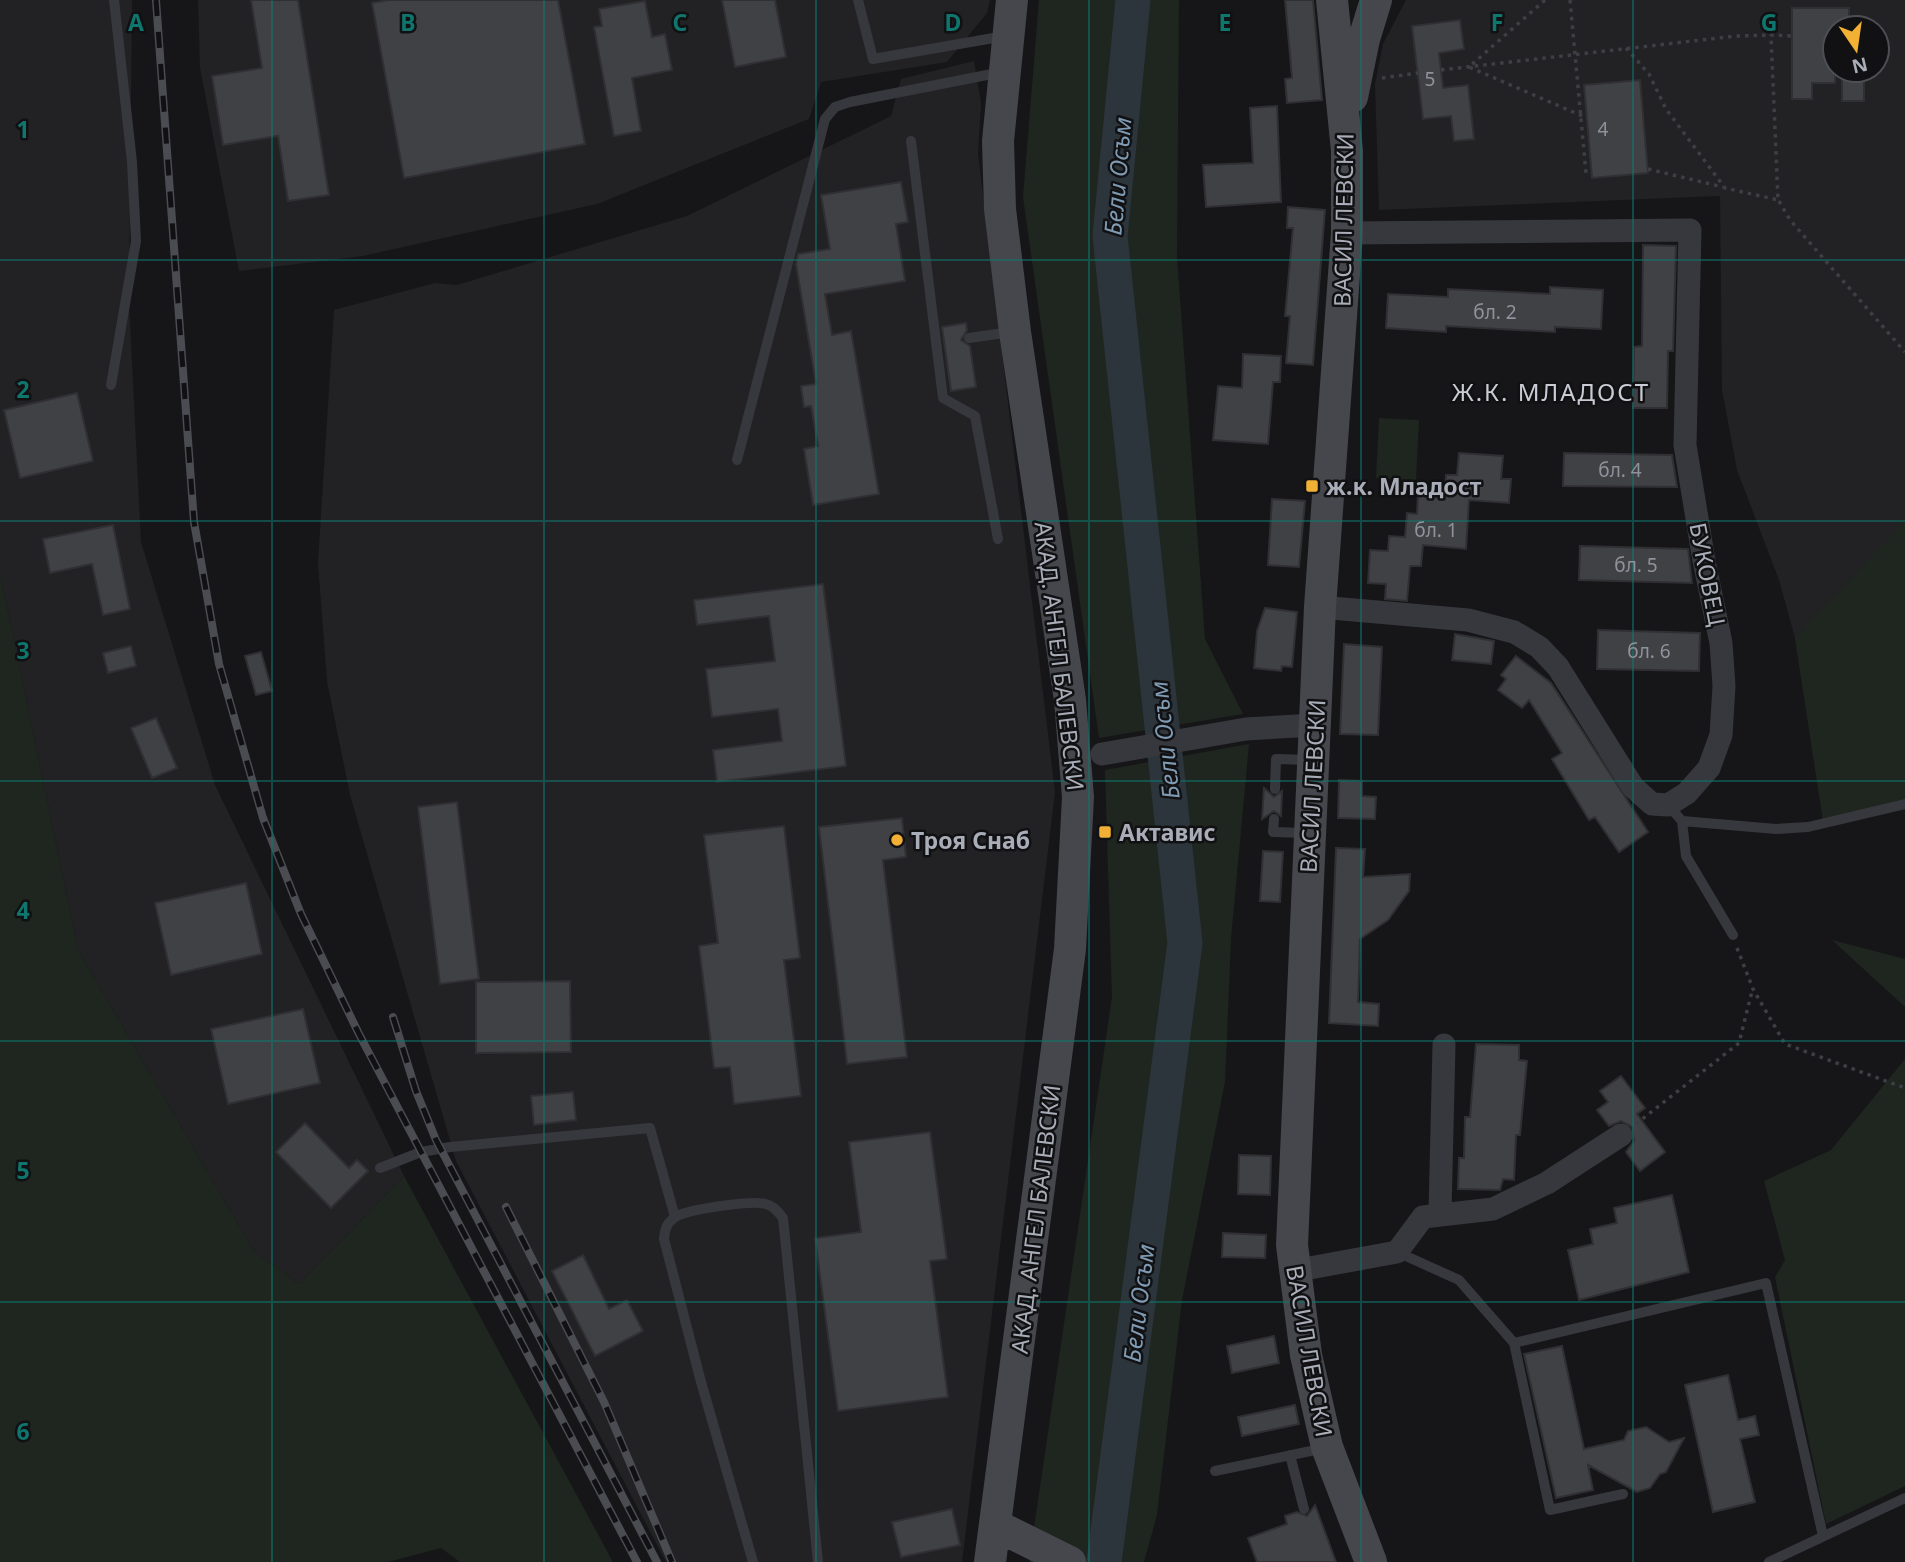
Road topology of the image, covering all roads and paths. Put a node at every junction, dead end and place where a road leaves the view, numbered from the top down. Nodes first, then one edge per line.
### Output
1 (114, 0) edge
2 (858, 0) edge
3 (1013, 0) edge
4 (1332, 0) edge
5 (1376, 0) edge
6 (1545, 0) edge
7 (1570, 0) edge
8 (1771, 35) junction
9 (1008, 36) junction
10 (1792, 36) dead end
11 (1626, 48) junction
12 (1575, 54) junction
13 (1469, 66) junction
14 (1441, 70) dead end
15 (1004, 71) junction
16 (1418, 73) dead end
17 (1354, 83) junction
18 (1581, 117) junction
19 (1587, 118) dead end
20 (911, 141) dead end
21 (1347, 151) junction
22 (1648, 169) dead end
23 (1586, 173) dead end
24 (1725, 188) junction
25 (1778, 200) junction
26 (1347, 233) junction
27 (1014, 332) junction
28 (969, 338) dead end
29 (1905, 352) edge
30 (111, 385) dead end
31 (737, 460) dead end
32 (998, 539) dead end
33 (1320, 607) junction
34 (1314, 725) junction
35 (1102, 754) dead end
36 (1313, 760) junction
37 (1275, 789) dead end
38 (1905, 804) edge
39 (1675, 813) junction
40 (1274, 820) dead end
41 (1309, 833) junction
42 (1733, 935) joint
43 (1753, 989) junction
44 (1444, 1045) dead end
45 (1905, 1088) edge
46 (1620, 1135) joint
47 (380, 1168) dead end
48 (1440, 1212) junction
49 (675, 1217) junction
50 (1396, 1252) junction
51 (1293, 1271) junction
52 (1514, 1343) junction
53 (1327, 1447) junction
54 (1290, 1455) junction
55 (1215, 1471) dead end
56 (1623, 1494) dead end
57 (1905, 1498) edge
58 (1304, 1509) dead end
59 (995, 1525) junction
60 (1823, 1536) junction
61 (753, 1562) edge
62 (818, 1562) edge
63 (990, 1562) edge
64 (1070, 1562) edge
65 (1371, 1562) edge
66 (1769, 1562) edge

1 - 30 lane
2 - 9 lane
3 - 9 street, АКАД. АНГЕЛ БАЛЕВСКИ
4 - 21 street, ВАСИЛ ЛЕВСКИ
5 - 17 street
6 - 13 path
7 - 12 path
8 - 10 path
8 - 11 path
8 - 25 path
9 - 15 street, АКАД. АНГЕЛ БАЛЕВСКИ
11 - 12 path
11 - 24 path
12 - 13 path
12 - 18 path
13 - 14 path
13 - 18 path
15 - 27 street, АКАД. АНГЕЛ БАЛЕВСКИ
15 - 31 lane
16 - 17 path
17 - 21 street
18 - 19 path
18 - 23 path
20 - 32 lane
21 - 26 street, ВАСИЛ ЛЕВСКИ
22 - 24 path
24 - 25 path
25 - 29 path
26 - 33 street, ВАСИЛ ЛЕВСКИ
26 - 39 street, БУКОВЕЦ
27 - 28 lane
27 - 59 street, АКАД. АНГЕЛ БАЛЕВСКИ
33 - 34 street, ВАСИЛ ЛЕВСКИ
33 - 39 street
34 - 35 street
34 - 36 street, ВАСИЛ ЛЕВСКИ
36 - 37 lane
36 - 41 street, ВАСИЛ ЛЕВСКИ
38 - 39 lane
39 - 42 lane
40 - 41 lane
41 - 51 street, ВАСИЛ ЛЕВСКИ
42 - 43 path
43 - 45 path
43 - 46 path
44 - 48 street
46 - 48 street
47 - 49 lane
48 - 50 street
49 - 61 lane
49 - 62 lane
50 - 51 street
50 - 52 lane
51 - 53 street, ВАСИЛ ЛЕВСКИ
52 - 56 lane
52 - 60 lane
53 - 54 lane
53 - 65 street, ВАСИЛ ЛЕВСКИ
54 - 55 lane
54 - 58 lane
57 - 60 lane
59 - 63 street, АКАД. АНГЕЛ БАЛЕВСКИ
59 - 64 street
60 - 66 lane

